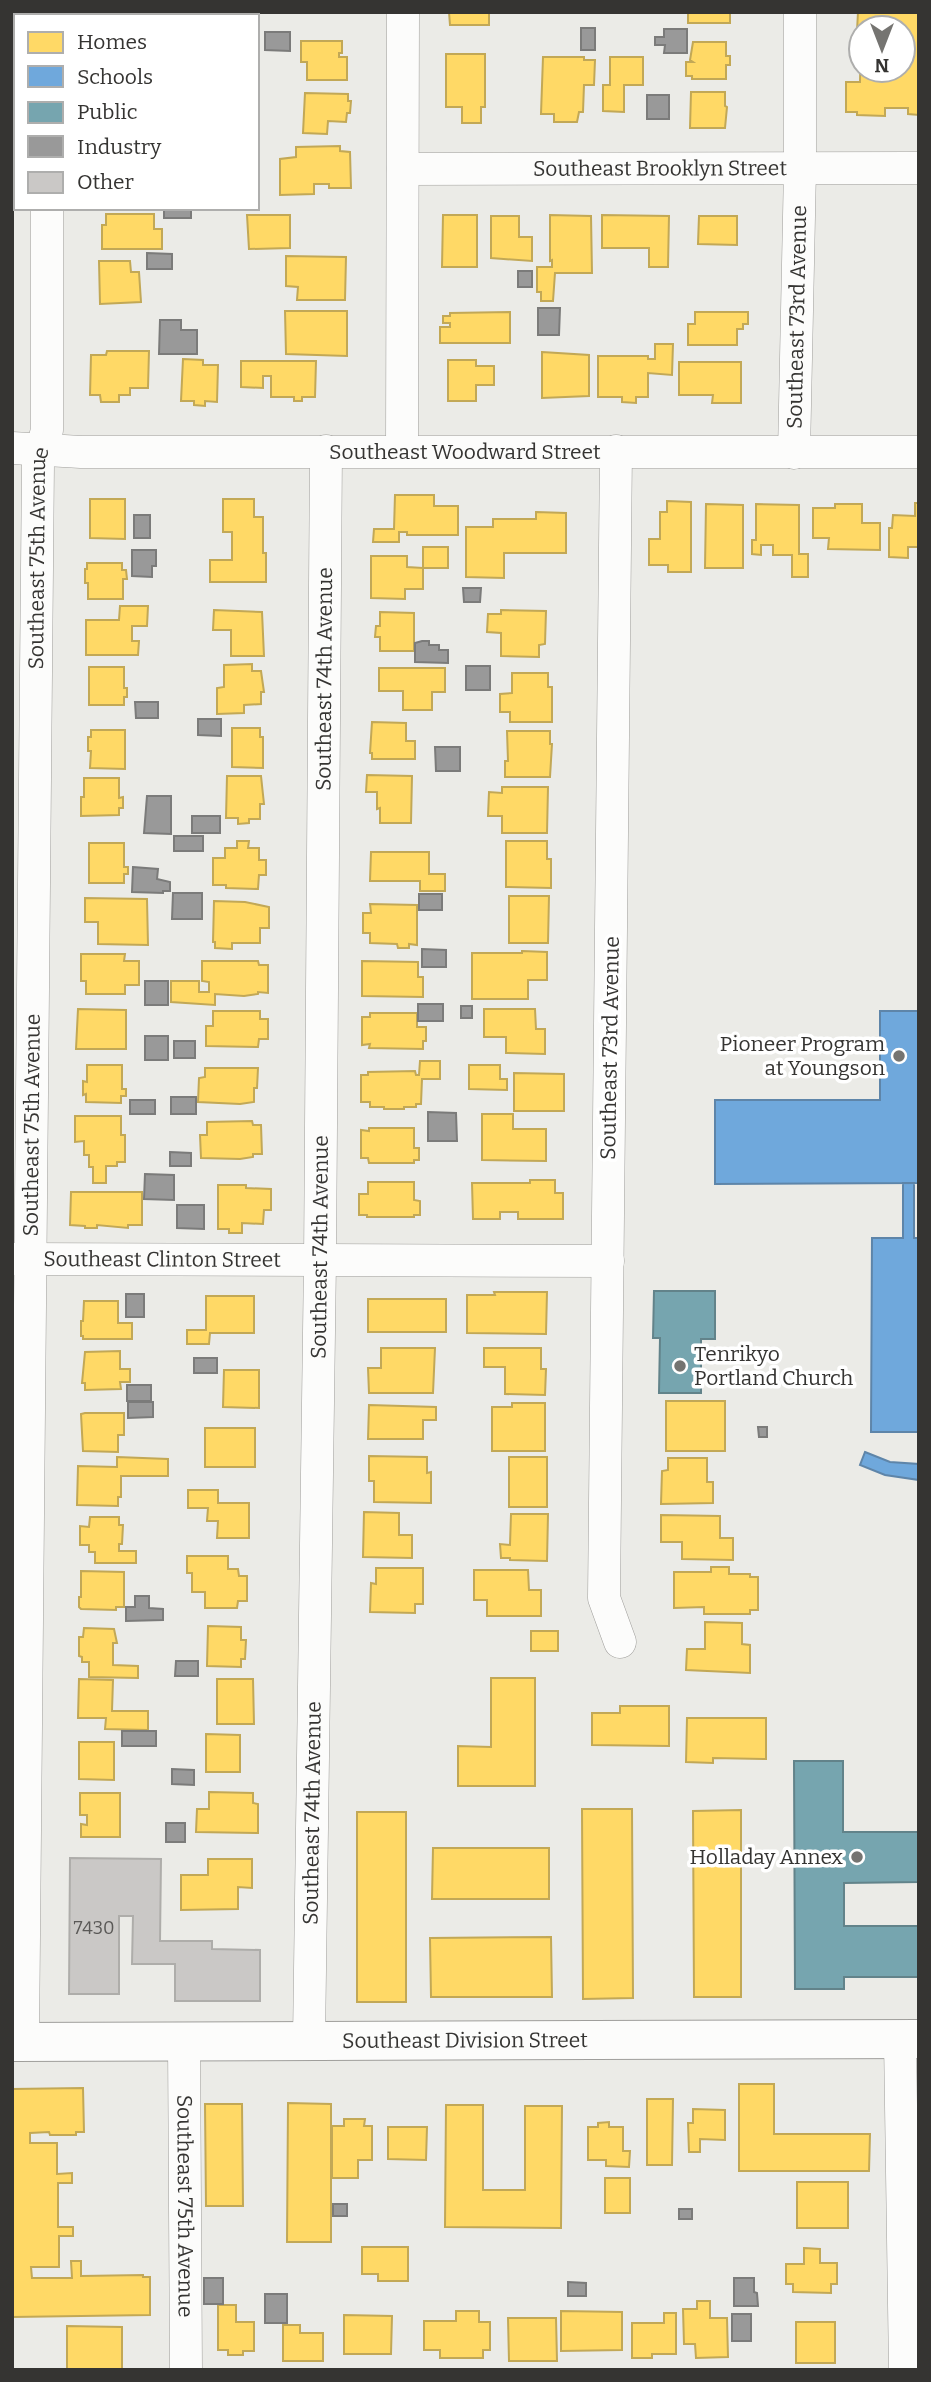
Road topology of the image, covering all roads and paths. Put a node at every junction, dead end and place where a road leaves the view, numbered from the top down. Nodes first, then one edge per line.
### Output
1 (402, 12) edge
2 (800, 12) edge
3 (919, 168) edge
4 (403, 169) junction
5 (800, 169) junction
6 (47, 210) edge
7 (27, 448) edge
8 (326, 451) junction
9 (402, 451) junction
10 (616, 451) junction
11 (919, 452) edge
12 (794, 453) junction
13 (21, 1259) edge
14 (320, 1261) junction
15 (608, 1261) junction
16 (620, 1642) dead end
17 (910, 2039) edge
18 (309, 2041) junction
19 (17, 2042) edge
20 (184, 2042) junction
21 (186, 2370) edge
22 (905, 2370) edge

1 - 4 street
2 - 5 street, Southeast 73rd Avenue
3 - 5 street, Southeast Brooklyn Street
4 - 5 street, Southeast Brooklyn Street
4 - 9 street
5 - 12 street, Southeast 73rd Avenue
6 - 7 street, Southeast 75th Avenue
7 - 8 street, Southeast Woodward Street
7 - 13 street, Southeast 75th Avenue
8 - 9 street, Southeast Woodward Street
8 - 14 street, Southeast 74th Avenue
9 - 10 street, Southeast Woodward Street
10 - 12 street, Southeast Woodward Street
10 - 15 street, Southeast 73rd Avenue
11 - 12 street, Southeast Woodward Street
13 - 14 street, Southeast Clinton Street
13 - 19 street, Southeast 75th Avenue
14 - 15 street, Southeast Clinton Street
14 - 18 street, Southeast 74th Avenue
15 - 16 street, Southeast 73rd Avenue
17 - 18 main road, Southeast Division Street
17 - 22 street
18 - 20 main road, Southeast Division Street
19 - 20 main road, Southeast Division Street
20 - 21 street, Southeast 75th Avenue

